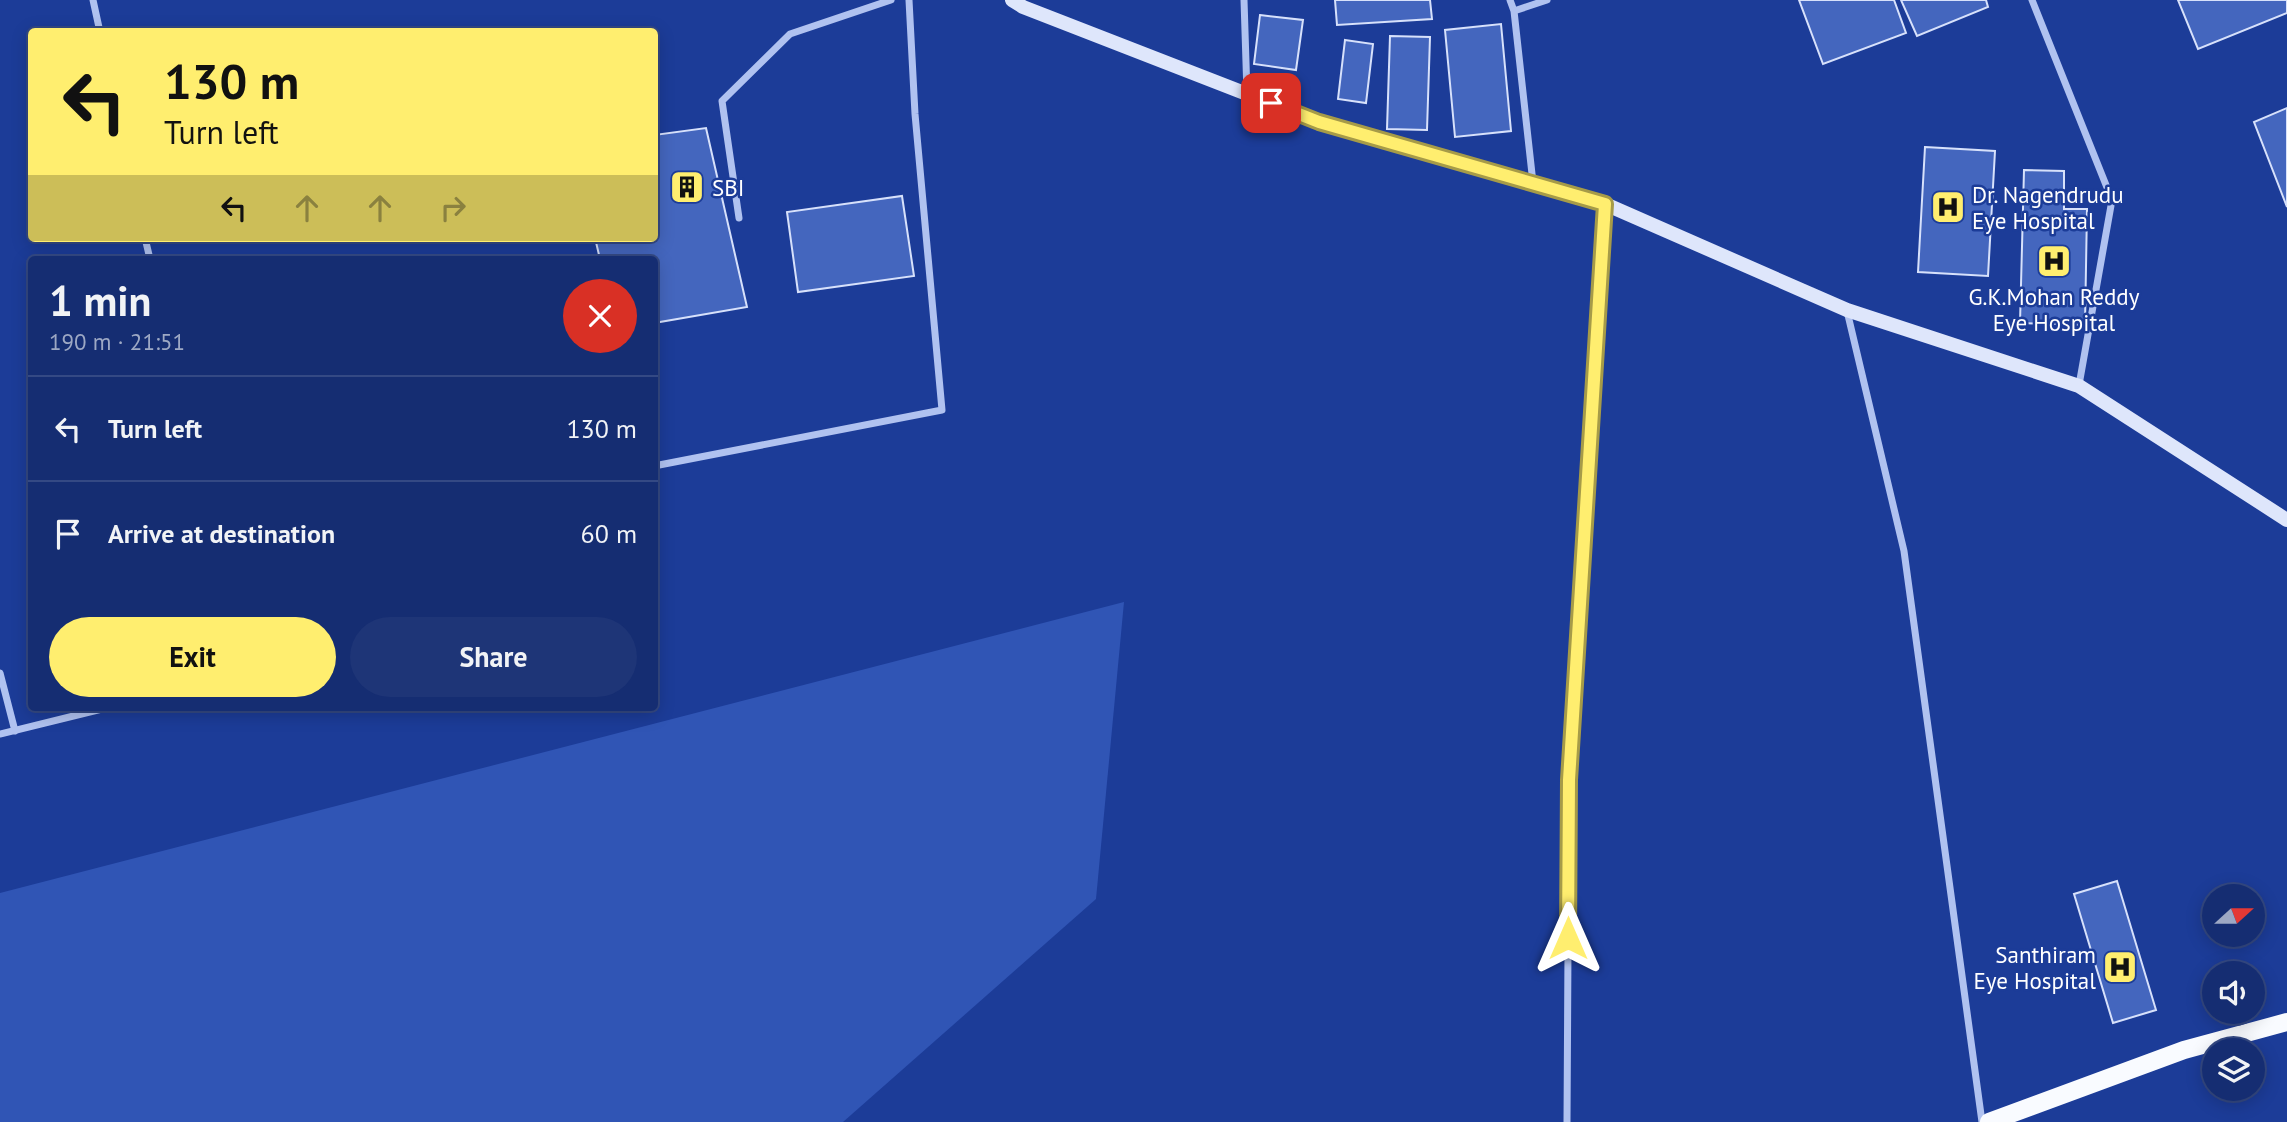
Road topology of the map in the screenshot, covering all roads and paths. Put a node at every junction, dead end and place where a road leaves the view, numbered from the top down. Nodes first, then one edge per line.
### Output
1 (93, 0) edge
2 (891, 0) edge
3 (909, 0) edge
4 (1012, 0) edge
5 (1244, 0) edge
6 (1510, 0) edge
7 (1547, 0) edge
8 (2032, 0) edge
9 (1514, 11) junction
10 (99, 28) edge
11 (1247, 94) junction
12 (1533, 183) junction
13 (1605, 204) junction
14 (739, 218) dead end
15 (1847, 310) junction
16 (2079, 386) junction
17 (658, 465) edge
18 (2287, 520) edge
19 (0, 674) edge
20 (94, 711) edge
21 (15, 731) junction
22 (0, 734) edge
23 (2287, 1022) edge
24 (1567, 1122) edge
25 (1982, 1122) edge
26 (1989, 1122) edge

1 - 10 street
2 - 14 street
3 - 17 street
4 - 11 street
5 - 11 street
6 - 9 street
7 - 9 street
8 - 16 street
9 - 12 street
11 - 12 street
12 - 13 street
13 - 15 street
13 - 24 street
15 - 16 street
15 - 25 street
16 - 18 street
19 - 21 street
20 - 21 street
21 - 22 street
23 - 26 main road

